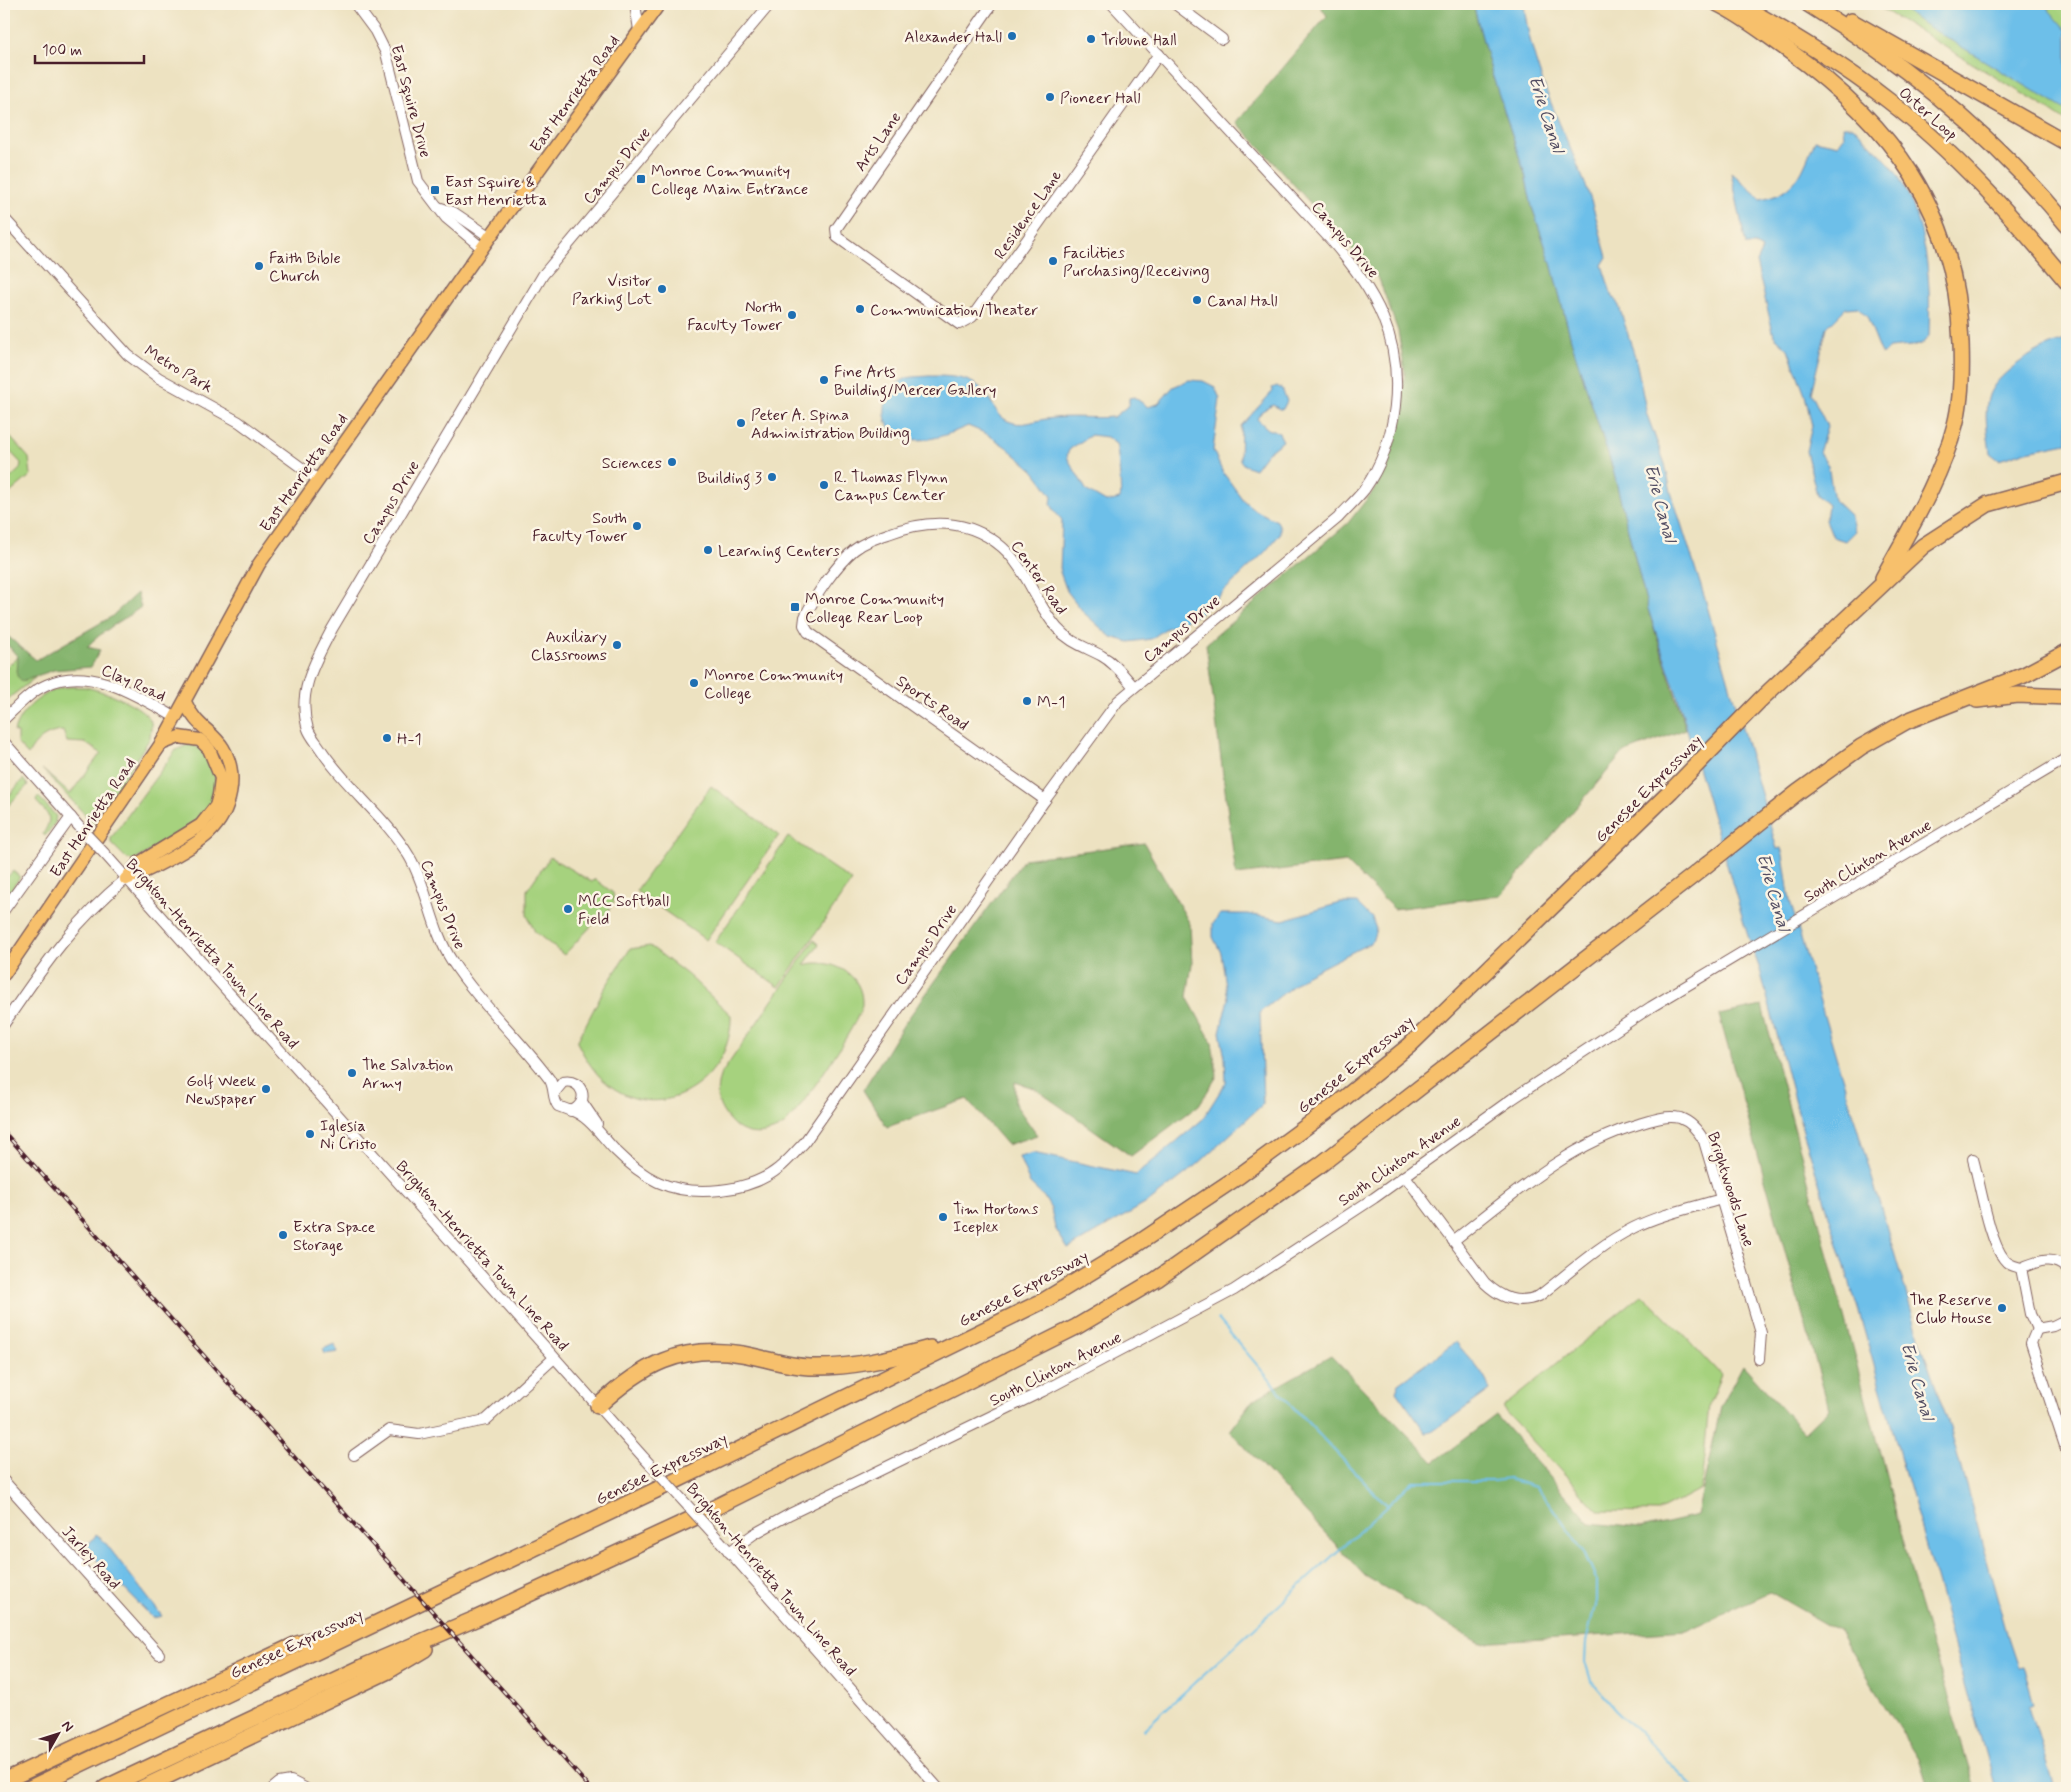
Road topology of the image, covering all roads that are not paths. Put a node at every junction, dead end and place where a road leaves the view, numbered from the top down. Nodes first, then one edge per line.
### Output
1 (355, 4) edge
2 (635, 4) edge
3 (656, 4) edge
4 (770, 4) edge
5 (992, 4) edge
6 (1112, 4) edge
7 (1174, 4) edge
8 (1718, 4) edge
9 (1740, 4) edge
10 (1808, 4) edge
11 (1819, 4) edge
12 (639, 30) junction
13 (1222, 39) dead end
14 (1159, 54) junction
15 (2067, 143) edge
16 (4, 218) edge
17 (2067, 225) edge
18 (486, 242) junction
19 (898, 282) joint
20 (2067, 282) edge
21 (317, 479) junction
22 (2067, 482) edge
23 (1877, 589) junction
24 (805, 628) joint
25 (2067, 652) edge
26 (1134, 687) junction
27 (2067, 696) edge
28 (184, 702) junction
29 (1955, 703) junction
30 (175, 717) junction
31 (4, 719) edge
32 (4, 742) edge
33 (161, 744) junction
34 (2067, 758) edge
35 (1045, 800) junction
36 (71, 817) junction
37 (126, 878) junction
38 (4, 910) edge
39 (4, 974) edge
40 (4, 1024) edge
41 (520, 1042) junction
42 (566, 1082) junction
43 (554, 1093) junction
44 (582, 1102) junction
45 (569, 1110) junction
46 (1973, 1159) dead end
47 (636, 1168) junction
48 (1405, 1176) junction
49 (1721, 1199) junction
50 (1453, 1241) junction
51 (2021, 1268) junction
52 (2067, 1269) edge
53 (2067, 1319) edge
54 (2037, 1329) junction
55 (974, 1334) junction
56 (554, 1358) junction
57 (1759, 1359) dead end
58 (598, 1406) junction
59 (2067, 1452) edge
60 (354, 1455) dead end
61 (4, 1481) edge
62 (729, 1552) junction
63 (407, 1610) junction
64 (475, 1619) junction
65 (159, 1654) dead end
66 (47, 1760) junction
67 (4, 1775) edge
68 (4, 1781) edge
69 (30, 1788) edge
70 (106, 1788) edge
71 (142, 1788) edge
72 (273, 1788) edge
73 (304, 1788) edge
74 (938, 1788) edge

1 - 18 street, East Squire Drive
2 - 12 street
3 - 12 main road, East Henrietta Road
4 - 41 street, Campus Drive
5 - 19 street, Arts Lane
6 - 14 street, Campus Drive
7 - 13 street
8 - 23 highway
9 - 20 highway, Outer Loop
10 - 17 highway, Outer Loop
11 - 15 highway
12 - 18 main road, East Henrietta Road
14 - 19 street, Residence Lane
14 - 26 street, Campus Drive
16 - 21 street, Metro Park
18 - 21 main road, East Henrietta Road
21 - 28 main road, East Henrietta Road
22 - 23 highway, Genesee Expressway
23 - 55 highway, Genesee Expressway
24 - 26 street, Center Road
24 - 35 street, Sports Road
25 - 29 highway
26 - 35 street, Campus Drive
27 - 29 highway
28 - 30 main road, East Henrietta Road
28 - 37 main road
29 - 64 highway
30 - 31 street, Clay Road
30 - 33 main road, East Henrietta Road
32 - 36 street, Brighton-Henrietta Town Line Road
33 - 37 main road
33 - 39 main road, East Henrietta Road
34 - 48 street, South Clinton Avenue
35 - 47 street, Campus Drive
36 - 37 street, Brighton-Henrietta Town Line Road, bridge
36 - 38 street
37 - 40 street
37 - 56 street, Brighton-Henrietta Town Line Road
41 - 42 street, Campus Drive
41 - 43 street, Campus Drive
42 - 43 street
42 - 44 street
43 - 45 street
44 - 45 street
44 - 47 street, Campus Drive
45 - 47 street, Campus Drive
46 - 51 street
48 - 50 street
48 - 62 street, South Clinton Avenue
49 - 50 street
49 - 50 street, Brightwoods Lane
49 - 57 street, Brightwoods Lane
51 - 52 street
51 - 54 street
53 - 54 street
54 - 59 street
55 - 58 highway
55 - 63 highway, Genesee Expressway
56 - 58 street, Brighton-Henrietta Town Line Road
56 - 60 street
58 - 62 street, Brighton-Henrietta Town Line Road, bridge
61 - 65 street, Jarley Road
62 - 74 street, Brighton-Henrietta Town Line Road
63 - 66 highway
63 - 69 highway, Genesee Expressway
64 - 70 highway
64 - 71 highway
66 - 67 highway
66 - 68 highway
72 - 73 street

